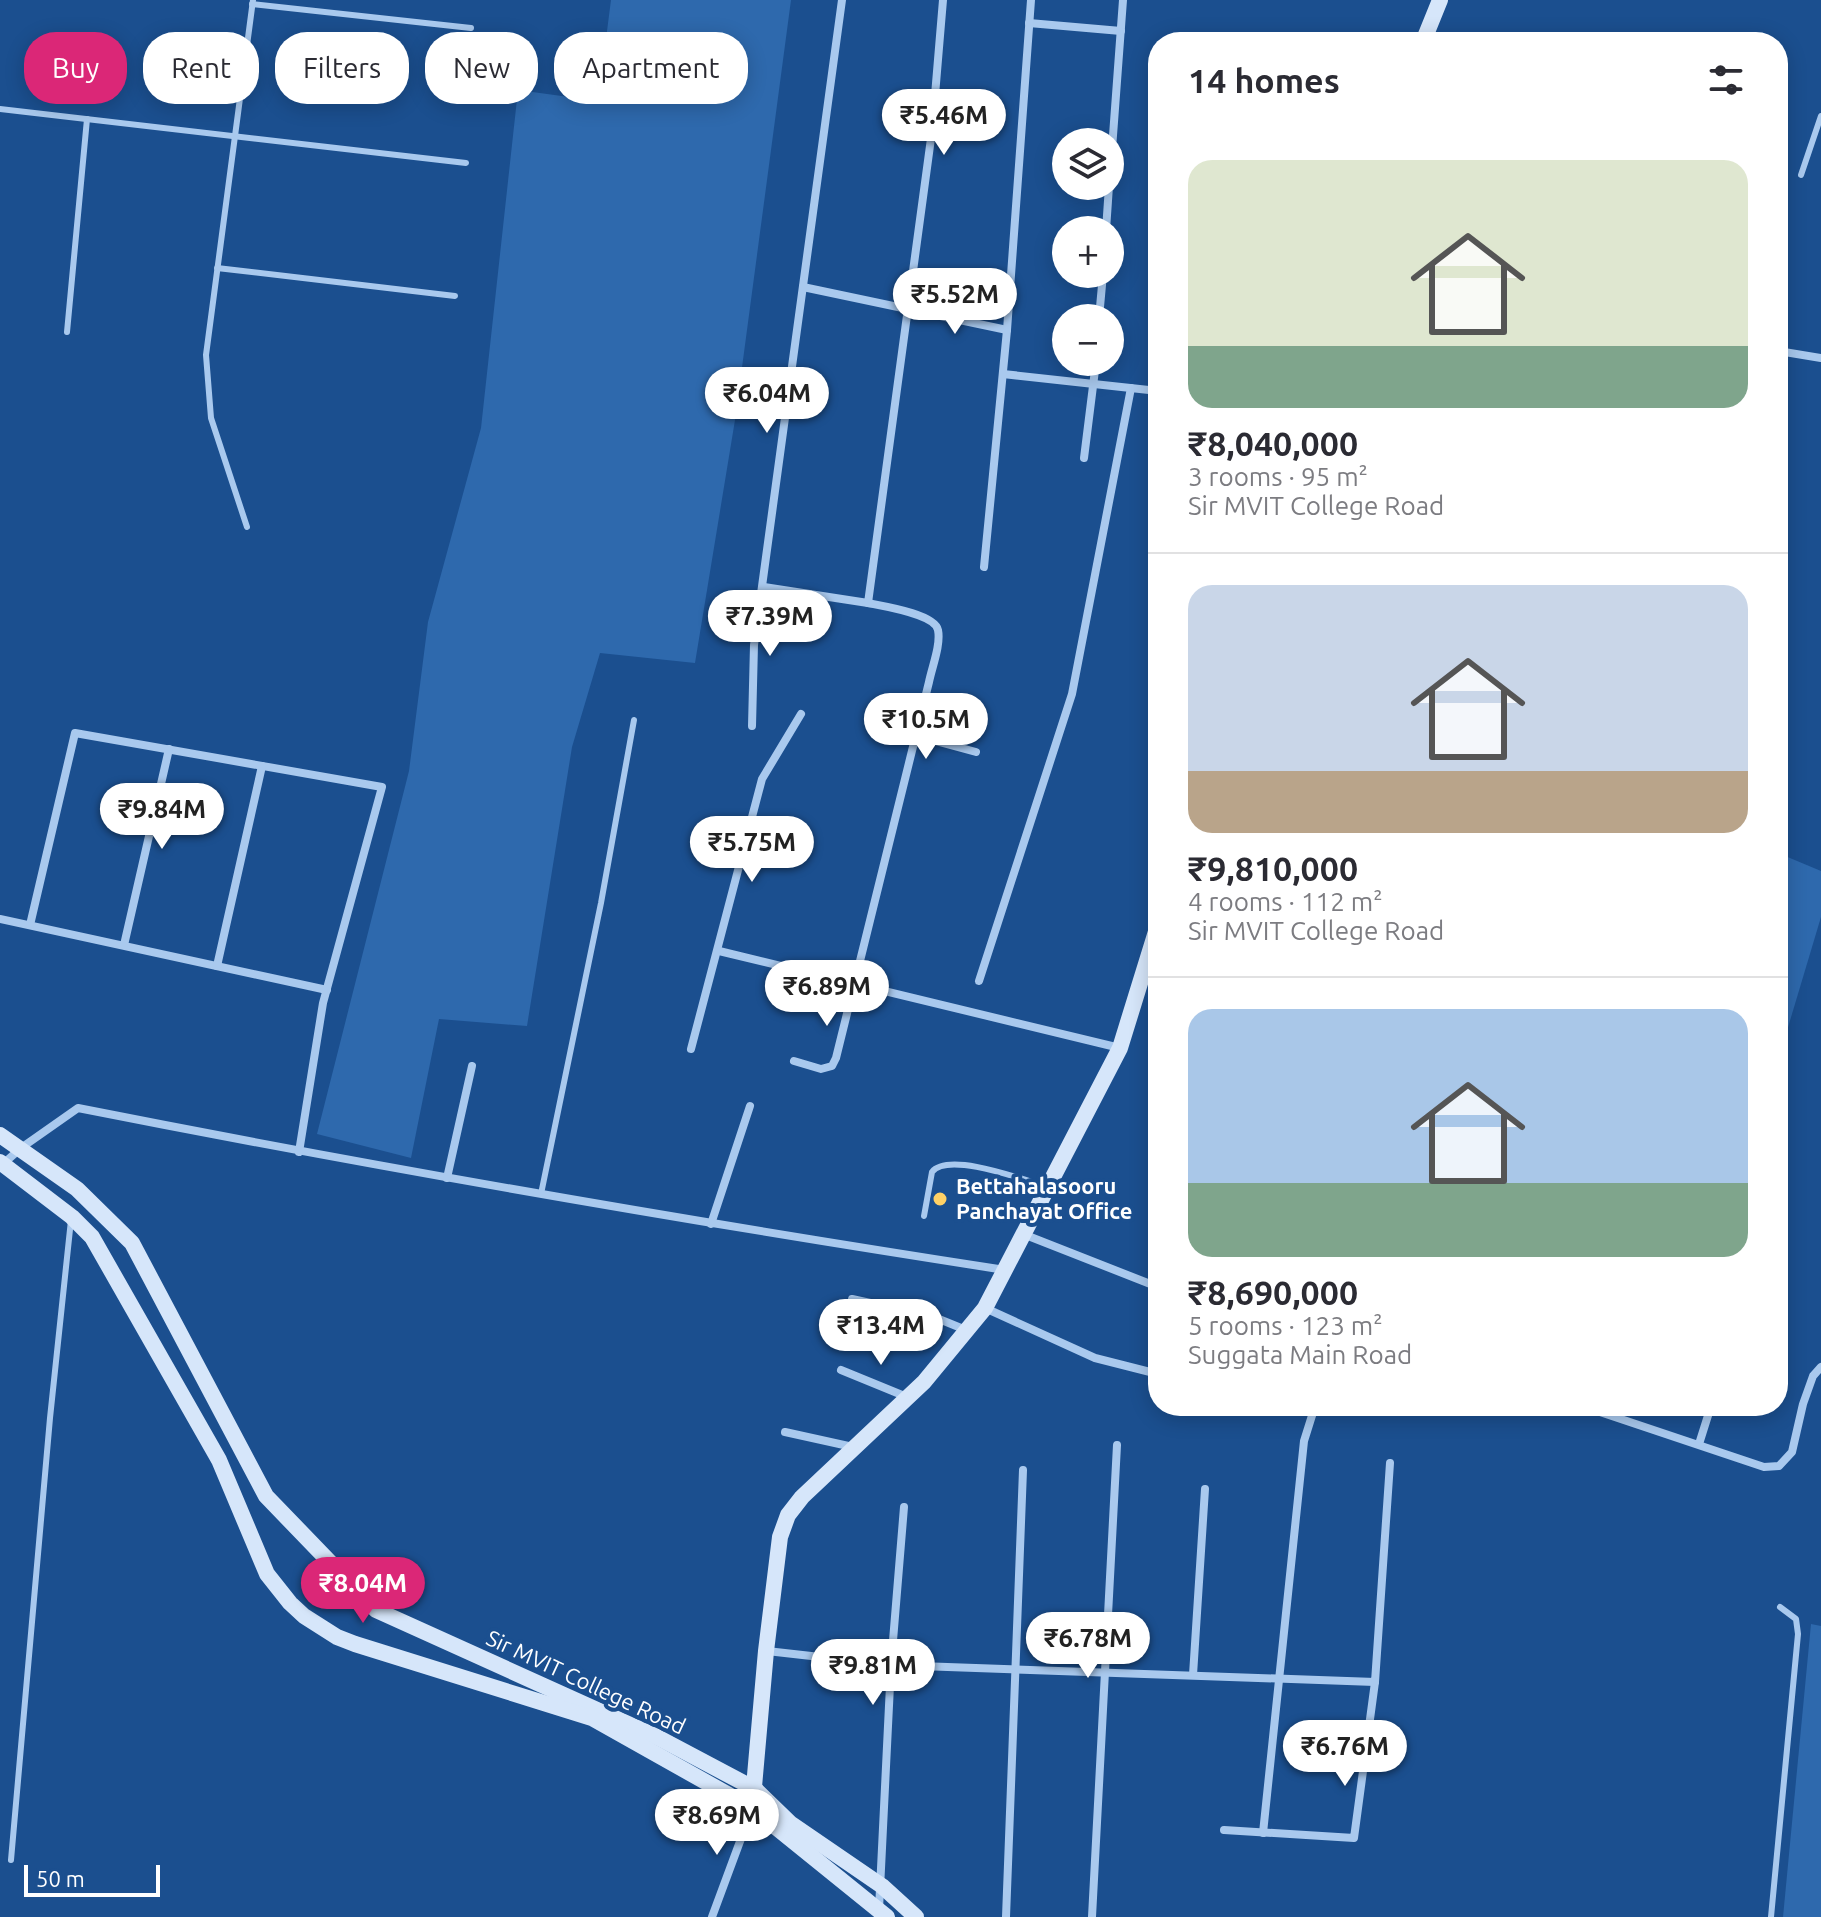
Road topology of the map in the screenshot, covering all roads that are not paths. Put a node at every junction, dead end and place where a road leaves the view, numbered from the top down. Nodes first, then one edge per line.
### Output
1 (842, 0) edge
2 (943, 0) edge
3 (1031, 0) edge
4 (1123, 0) edge
5 (1440, 0) edge
6 (252, 2) edge
7 (1029, 23) junction
8 (471, 28) dead end
9 (1121, 31) junction
10 (1427, 32) edge
11 (0, 109) edge
12 (1821, 116) edge
13 (87, 119) junction
14 (1114, 128) edge
15 (235, 136) junction
16 (466, 163) dead end
17 (1801, 175) dead end
18 (217, 268) junction
19 (803, 287) junction
20 (455, 296) dead end
21 (909, 310) junction
22 (1007, 330) junction
23 (67, 332) dead end
24 (1788, 353) edge
25 (1821, 358) edge
26 (1003, 374) junction
27 (1095, 376) edge
28 (1094, 385) junction
29 (1131, 388) junction
30 (1148, 390) edge
31 (1084, 458) dead end
32 (247, 527) dead end
33 (984, 567) dead end
34 (764, 587) junction
35 (868, 603) junction
36 (801, 714) dead end
37 (634, 720) dead end
38 (869, 723) dead end
39 (752, 726) dead end
40 (916, 736) junction
41 (169, 749) junction
42 (976, 752) dead end
43 (262, 766) junction
44 (0, 919) edge
45 (30, 925) junction
46 (124, 945) junction
47 (719, 951) junction
48 (1148, 957) edge
49 (217, 966) junction
50 (979, 981) dead end
51 (854, 984) junction
52 (327, 990) junction
53 (1120, 1048) junction
54 (691, 1049) dead end
55 (794, 1061) dead end
56 (472, 1066) dead end
57 (750, 1106) dead end
58 (0, 1135) edge
59 (21, 1148) junction
60 (299, 1152) junction
61 (1, 1163) edge
62 (447, 1178) junction
63 (1048, 1187) junction
64 (541, 1194) junction
65 (924, 1216) dead end
66 (72, 1217) junction
67 (711, 1224) junction
68 (1023, 1234) junction
69 (1006, 1270) junction
70 (1148, 1283) edge
71 (852, 1299) dead end
72 (985, 1308) junction
73 (966, 1330) junction
74 (1821, 1367) edge
75 (841, 1370) dead end
76 (1148, 1371) edge
77 (908, 1397) junction
78 (1312, 1416) edge
79 (1613, 1416) edge
80 (1708, 1416) edge
81 (785, 1432) dead end
82 (1699, 1444) junction
83 (1117, 1445) dead end
84 (854, 1447) junction
85 (1390, 1463) dead end
86 (1023, 1470) dead end
87 (1205, 1489) dead end
88 (904, 1507) dead end
89 (1780, 1607) dead end
90 (766, 1651) junction
91 (891, 1665) junction
92 (1016, 1669) junction
93 (1105, 1672) junction
94 (1193, 1675) junction
95 (1279, 1678) junction
96 (1375, 1682) junction
97 (754, 1788) junction
98 (752, 1808) junction
99 (1224, 1830) dead end
100 (1263, 1833) junction
101 (11, 1860) dead end
102 (880, 1885) junction
103 (883, 1914) edge
104 (712, 1917) edge
105 (916, 1917) edge
106 (1006, 1917) edge
107 (1092, 1917) edge
108 (1771, 1917) edge

1 - 19 street
2 - 21 street
3 - 7 street
4 - 9 street
5 - 10 main road
6 - 8 lane
6 - 15 lane
7 - 9 street
7 - 22 street
9 - 14 street
11 - 13 lane
12 - 17 lane
13 - 15 lane
13 - 23 lane
15 - 16 lane
15 - 18 lane
18 - 20 lane
18 - 32 lane
19 - 21 street
19 - 34 street
21 - 22 street
21 - 35 street
22 - 26 street
24 - 25 street
26 - 28 street
26 - 33 street
27 - 28 street
28 - 29 street
28 - 31 street
29 - 30 street
29 - 50 street
34 - 35 street
34 - 39 street
35 - 40 street
36 - 47 street
37 - 64 lane
38 - 40 street
40 - 42 street
40 - 51 street
41 - 43 street
41 - 45 street
41 - 46 street
43 - 49 street
43 - 52 street
44 - 45 street
45 - 46 street
46 - 49 street
47 - 51 street
47 - 54 street
48 - 53 main road
49 - 52 street
51 - 53 street
51 - 55 street
52 - 60 street
53 - 63 main road
56 - 62 street
57 - 67 street
58 - 59 main road, Sir MVIT College Road
59 - 60 street
59 - 61 street
59 - 97 main road, Sir MVIT College Road
60 - 62 street
61 - 66 main road, Sir MVIT College Road
62 - 64 street
63 - 65 lane
63 - 68 main road
64 - 67 street
66 - 98 main road, Sir MVIT College Road
66 - 101 lane
67 - 69 street
68 - 69 main road
68 - 70 street
69 - 72 main road
71 - 73 street
72 - 73 main road
72 - 76 street
73 - 77 main road
74 - 82 street
75 - 77 street
77 - 84 main road
78 - 95 street
79 - 82 street
80 - 82 street
81 - 84 street
83 - 93 street
84 - 90 main road
85 - 96 street
86 - 92 street
87 - 94 street
88 - 91 street
89 - 108 lane
90 - 91 street
90 - 97 main road
91 - 92 street
91 - 102 street
92 - 93 street
92 - 106 street
93 - 94 street
93 - 107 street
94 - 95 street
95 - 96 street
95 - 100 street
96 - 100 street
97 - 98 main road
97 - 102 main road, Sir MVIT College Road
98 - 103 main road, Sir MVIT College Road
98 - 104 street
99 - 100 street
102 - 103 street
102 - 105 main road, Sir MVIT College Road

